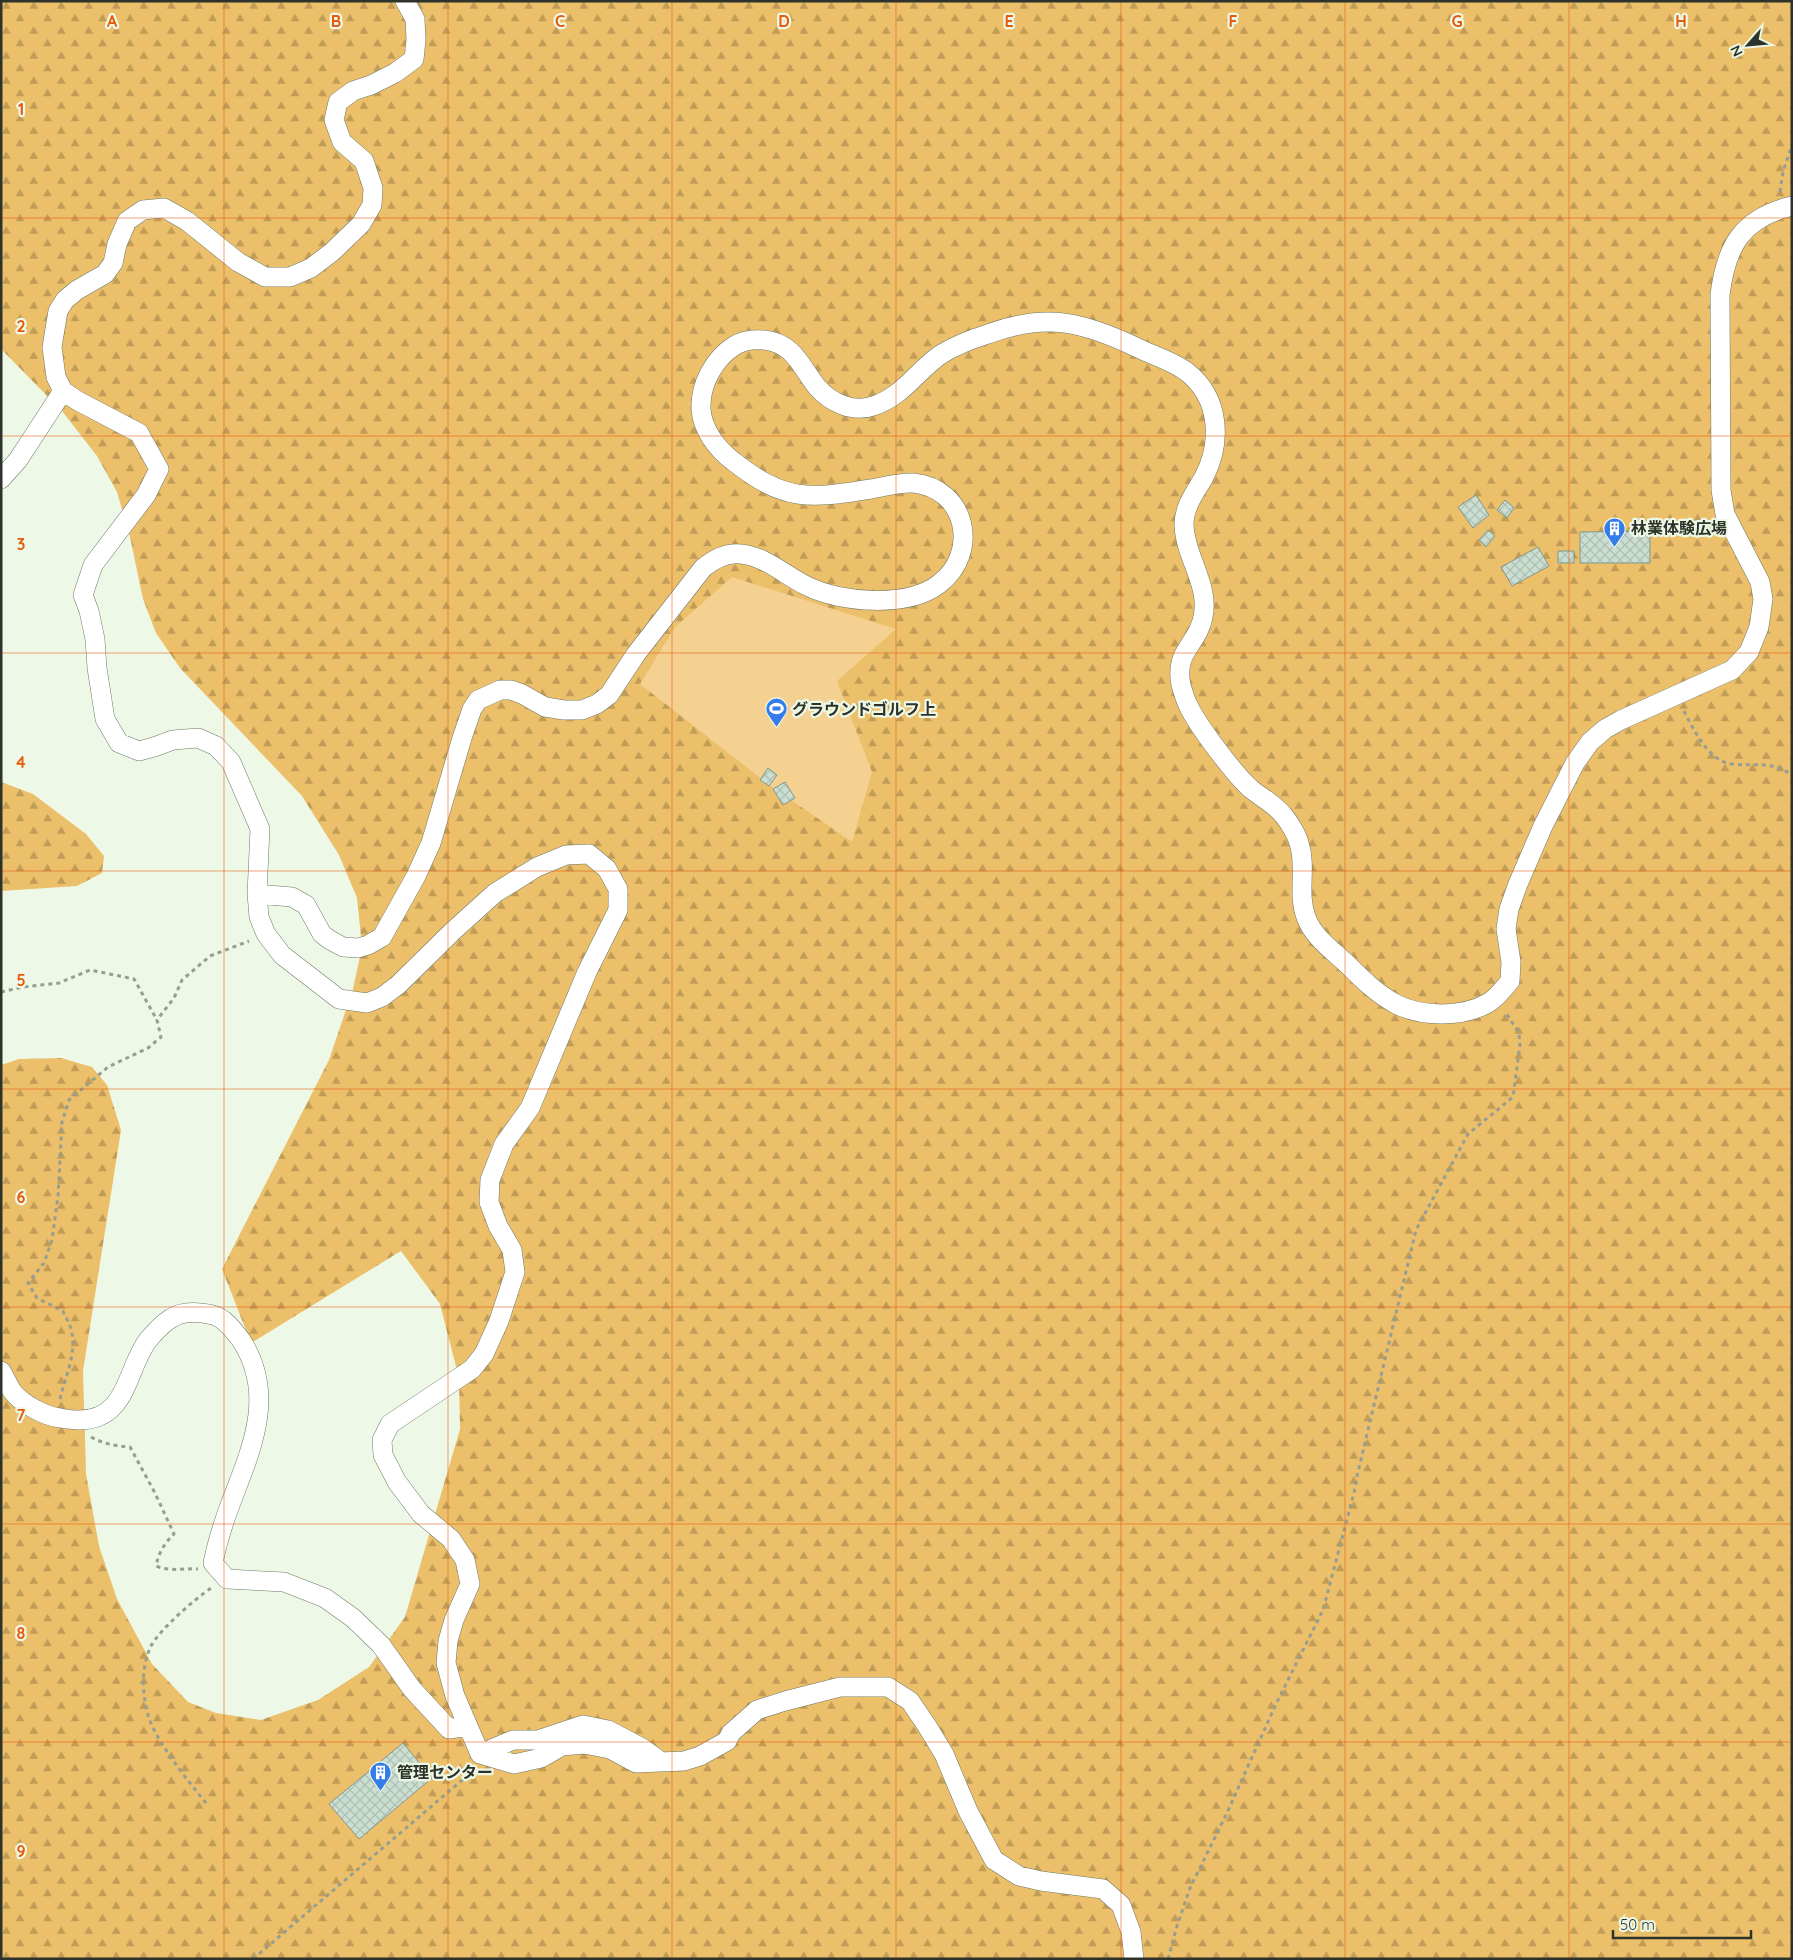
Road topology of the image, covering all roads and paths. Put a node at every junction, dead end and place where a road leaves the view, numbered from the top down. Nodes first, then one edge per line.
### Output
1 (405, 1) edge
2 (1792, 145) edge
3 (1785, 208) edge
4 (63, 390) junction
5 (1, 479) edge
6 (1677, 695) junction
7 (1792, 775) edge
8 (257, 894) junction
9 (266, 934) junction
10 (1, 992) edge
11 (1494, 999) junction
12 (157, 1020) junction
13 (1, 1371) edge
14 (55, 1418) junction
15 (85, 1434) dead end
16 (213, 1562) junction
17 (227, 1579) junction
18 (468, 1726) junction
19 (480, 1754) junction
20 (206, 1803) dead end
21 (253, 1959) edge
22 (1134, 1959) edge
23 (1168, 1959) edge

1 - 4 street
2 - 3 path
3 - 6 street
4 - 5 street
4 - 8 street
6 - 7 path
6 - 11 street
8 - 9 street
8 - 11 street
9 - 12 path
9 - 18 street
10 - 12 path
11 - 23 path
12 - 14 path
13 - 14 street
14 - 16 street
15 - 16 path
16 - 17 street
17 - 18 street
17 - 20 path
18 - 19 street
19 - 21 path
19 - 22 street

